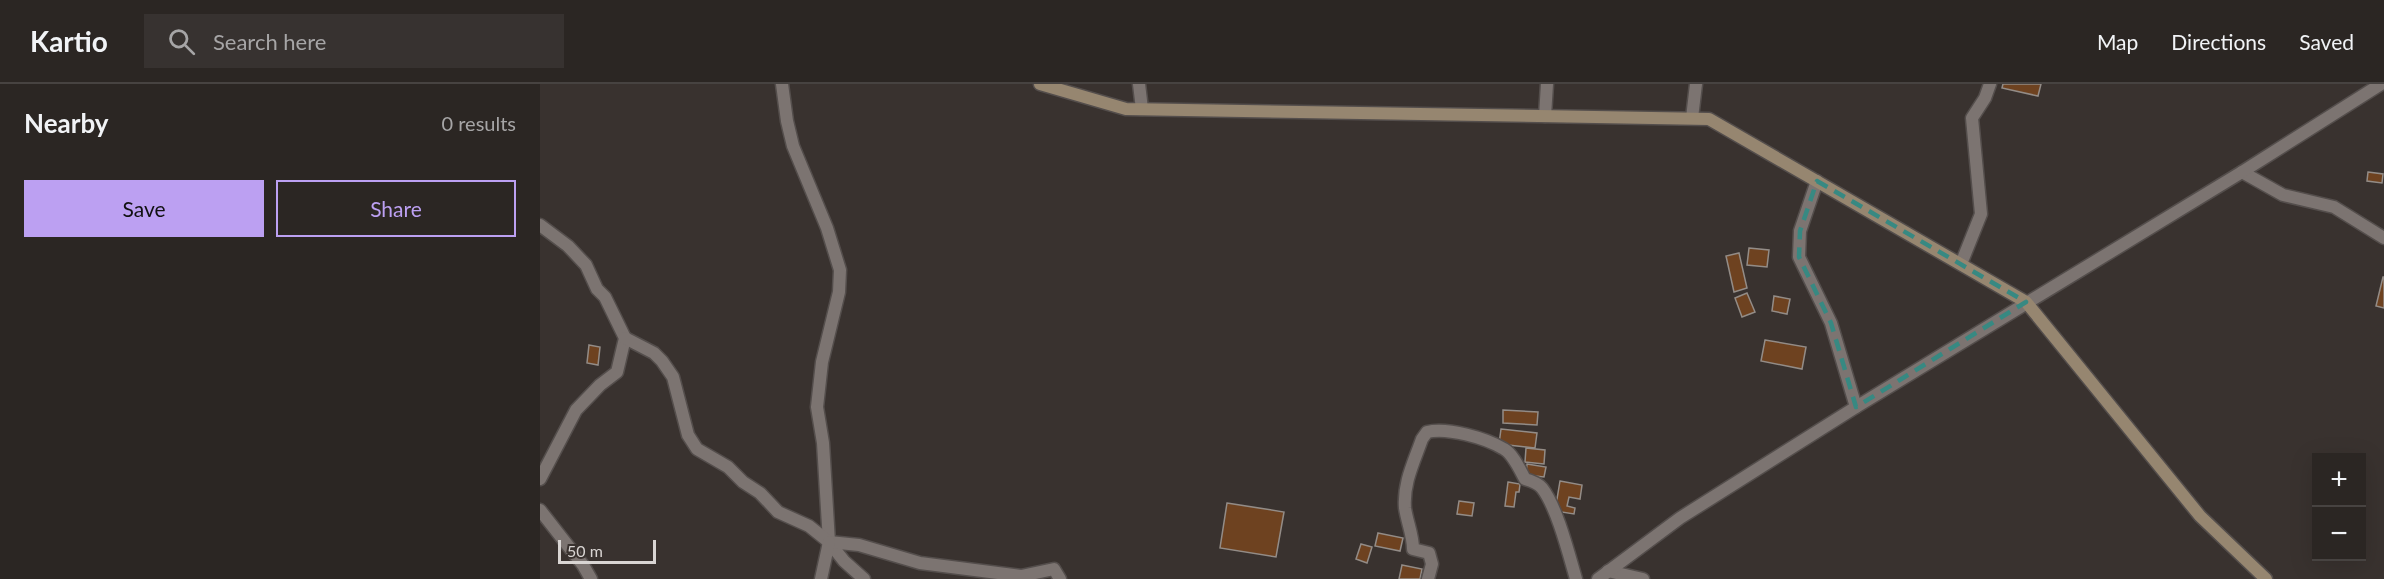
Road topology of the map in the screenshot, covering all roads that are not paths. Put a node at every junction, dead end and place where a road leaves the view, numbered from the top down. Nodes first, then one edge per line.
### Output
1 (782, 84) edge
2 (1040, 84) edge
3 (1139, 84) edge
4 (1547, 84) edge
5 (1696, 84) edge
6 (1990, 84) edge
7 (2380, 88) edge
8 (1142, 109) junction
9 (1545, 116) junction
10 (1692, 118) junction
11 (2242, 172) junction
12 (1817, 181) junction
13 (540, 225) edge
14 (2384, 238) edge
15 (1961, 264) junction
16 (2026, 302) junction
17 (625, 338) junction
18 (1856, 406) junction
19 (540, 479) edge
20 (540, 510) edge
21 (829, 542) junction
22 (1603, 575) edge
23 (591, 579) edge
24 (821, 579) edge
25 (864, 579) edge
26 (1060, 579) edge
27 (1428, 579) edge
28 (1576, 579) edge
29 (1643, 579) edge
30 (2266, 579) edge

1 - 21 street
2 - 8 main road
3 - 8 street
4 - 9 street
5 - 10 street
6 - 15 street
7 - 11 street
8 - 9 main road
9 - 10 main road
10 - 12 main road
11 - 14 street
11 - 16 street
12 - 15 main road
12 - 18 street
13 - 17 street
15 - 16 main road
16 - 18 street
16 - 30 main road
17 - 19 street
17 - 21 street
18 - 22 street
20 - 23 street
21 - 24 street
21 - 25 street
21 - 26 street
22 - 29 street
27 - 28 street

